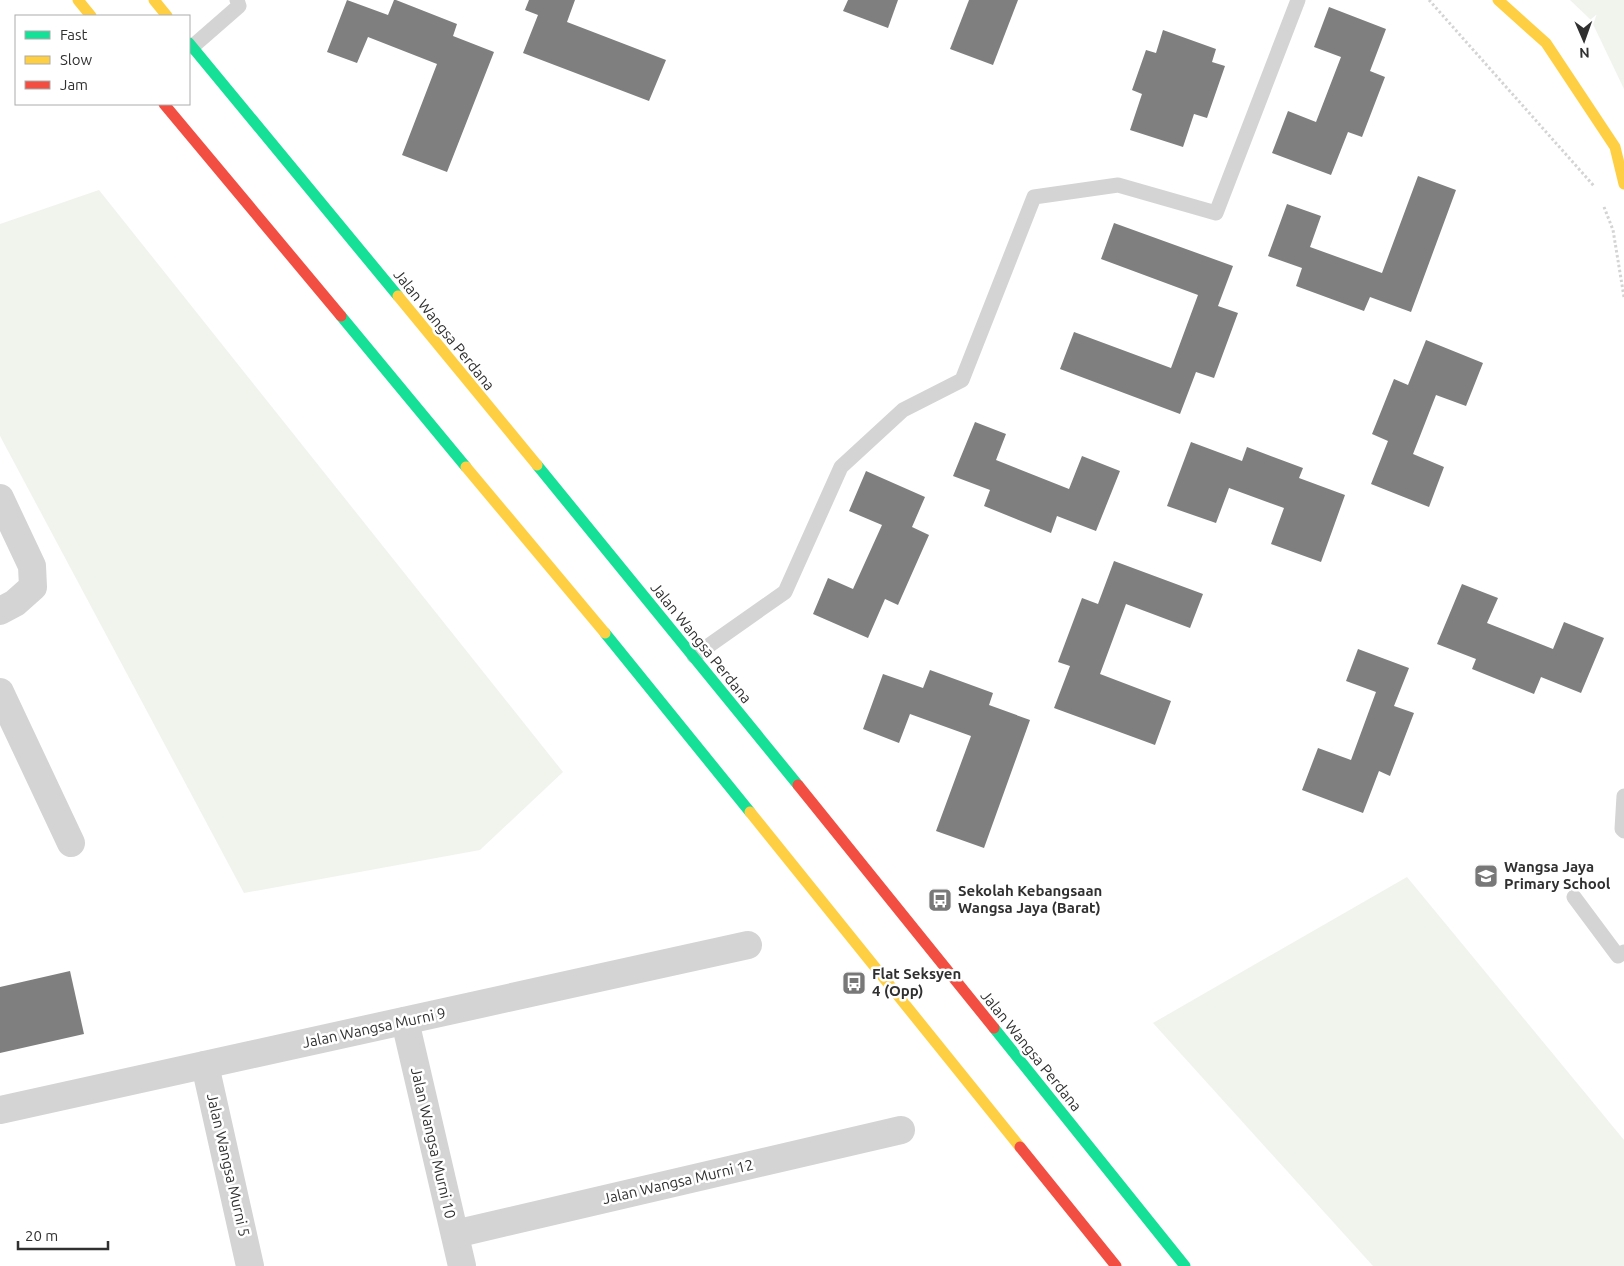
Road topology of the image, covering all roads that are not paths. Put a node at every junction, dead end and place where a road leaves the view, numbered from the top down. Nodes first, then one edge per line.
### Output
1 (78, 0) edge
2 (154, 0) edge
3 (237, 0) edge
4 (1298, 0) edge
5 (1498, 0) edge
6 (90, 15) edge
7 (166, 15) edge
8 (190, 45) edge
9 (165, 105) edge
10 (1624, 184) edge
11 (0, 498) edge
12 (0, 611) edge
13 (694, 656) junction
14 (0, 692) edge
15 (1624, 796) edge
16 (1624, 831) edge
17 (71, 843) dead end
18 (1574, 897) dead end
19 (748, 945) dead end
20 (1624, 952) edge
21 (405, 1021) junction
22 (205, 1065) junction
23 (0, 1110) edge
24 (902, 1130) dead end
25 (454, 1234) junction
26 (250, 1266) edge
27 (462, 1266) edge
28 (1116, 1266) edge
29 (1185, 1266) edge

1 - 6 main road
2 - 7 main road
3 - 8 lane
4 - 13 lane
5 - 10 main road
8 - 13 main road, Jalan Wangsa Perdana
9 - 28 main road
11 - 12 street
13 - 29 main road, Jalan Wangsa Perdana
14 - 17 street
15 - 16 lane
18 - 20 lane
19 - 21 street, Jalan Wangsa Murni 9
21 - 22 street, Jalan Wangsa Murni 9
21 - 25 street, Jalan Wangsa Murni 10
22 - 23 street, Jalan Wangsa Murni 9
22 - 26 street, Jalan Wangsa Murni 5
24 - 25 street, Jalan Wangsa Murni 12
25 - 27 street, Jalan Wangsa Murni 10

